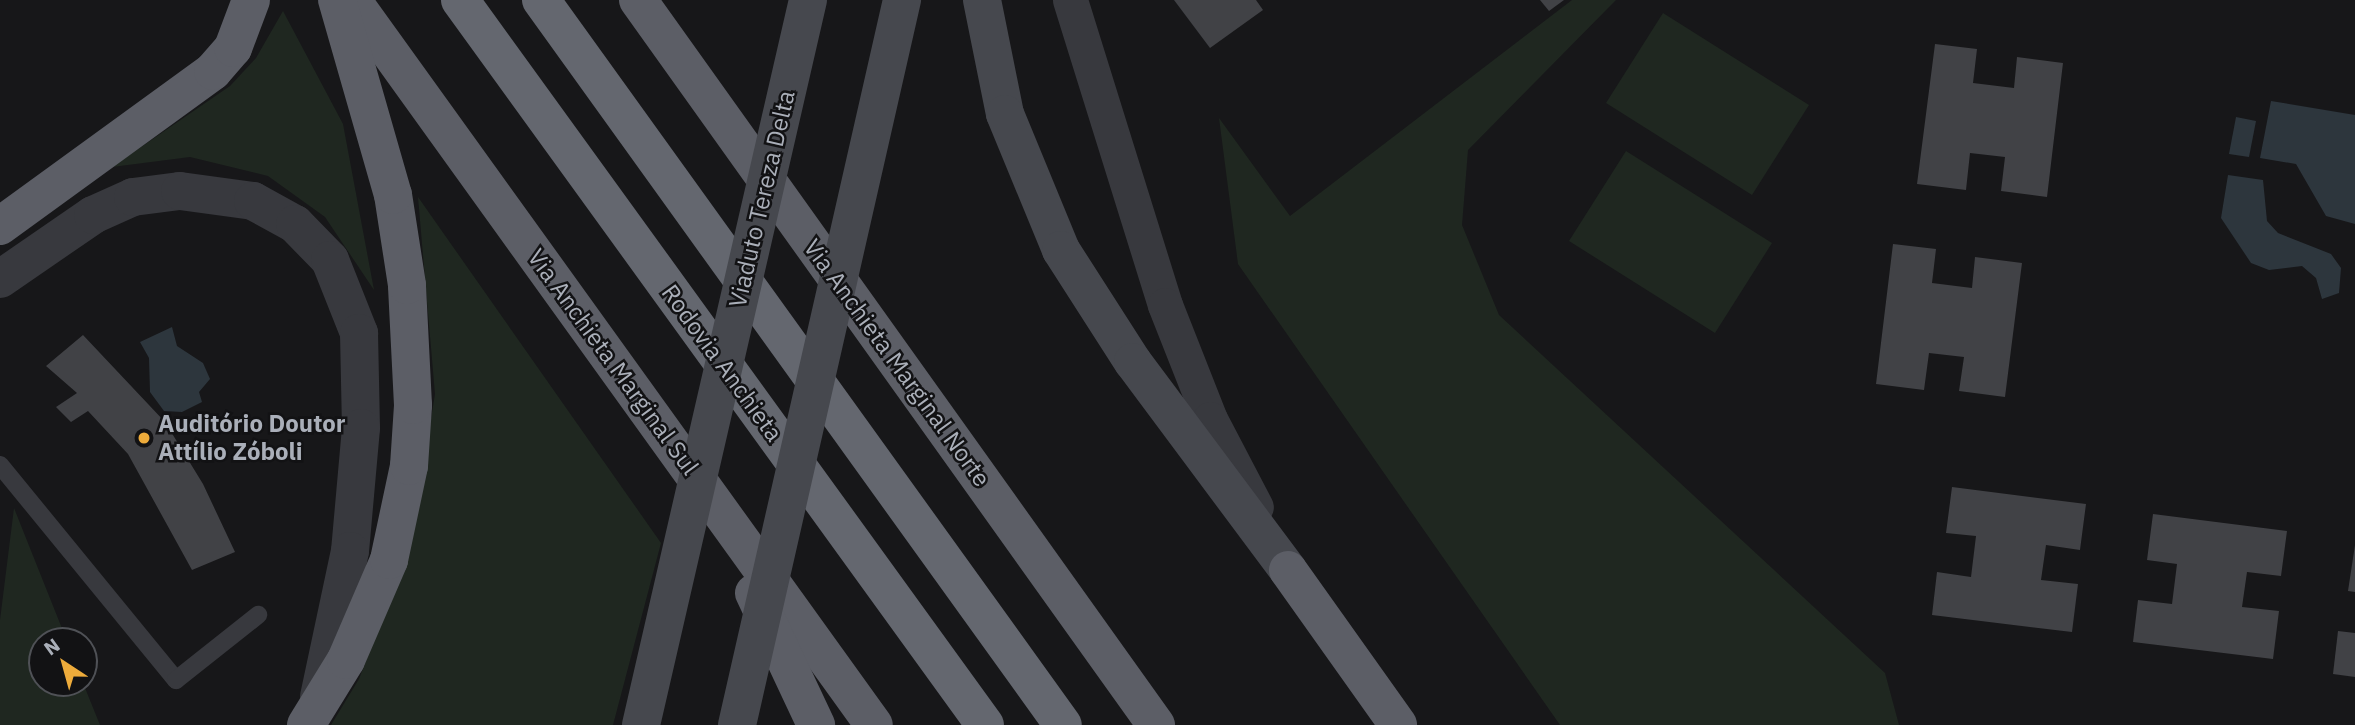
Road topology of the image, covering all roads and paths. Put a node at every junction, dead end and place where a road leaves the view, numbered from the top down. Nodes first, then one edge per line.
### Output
1 (251, 0) edge
2 (337, 0) edge
3 (352, 0) edge
4 (460, 0) edge
5 (541, 0) edge
6 (638, 0) edge
7 (808, 0) edge
8 (902, 0) edge
9 (982, 0) edge
10 (1070, 0) edge
11 (0, 226) edge
12 (0, 279) edge
13 (0, 466) edge
14 (705, 489) junction
15 (1288, 570) junction
16 (258, 615) dead end
17 (311, 719) edge
18 (641, 725) edge
19 (737, 725) edge
20 (816, 725) edge
21 (874, 725) edge
22 (985, 725) edge
23 (1063, 725) edge
24 (1156, 725) edge
25 (1398, 725) edge

1 - 11 highway
2 - 17 highway
3 - 14 highway, Via Anchieta Marginal Sul
4 - 22 highway, Rodovia Anchieta
5 - 23 highway
6 - 24 highway, Via Anchieta Marginal Norte
7 - 18 main road, Viaduto Tereza Delta, bridge
8 - 19 main road, bridge
9 - 15 main road
10 - 15 street
12 - 17 street
13 - 16 lane
14 - 20 highway
14 - 21 highway, Via Anchieta Marginal Sul
15 - 25 highway

